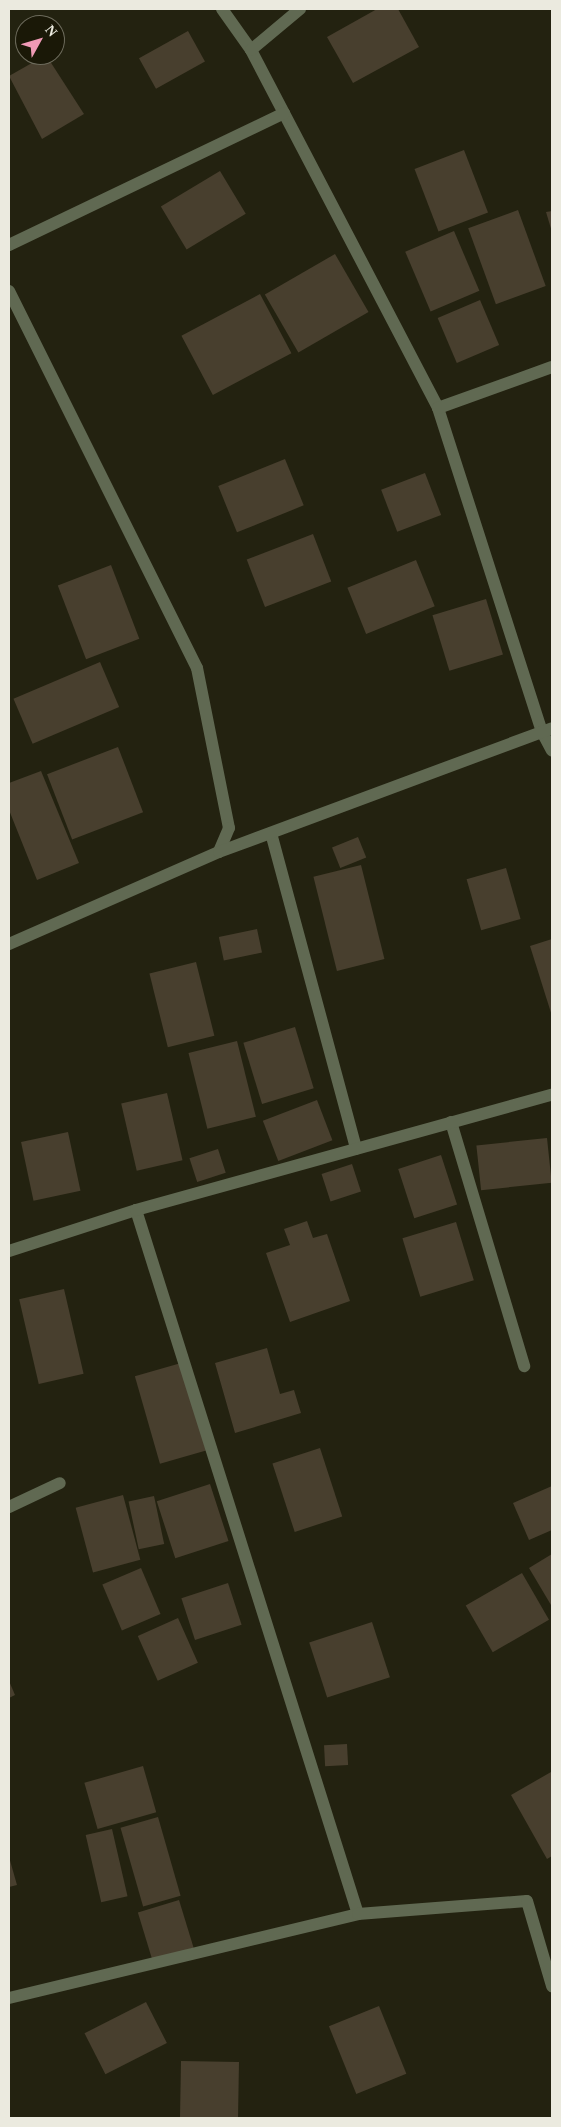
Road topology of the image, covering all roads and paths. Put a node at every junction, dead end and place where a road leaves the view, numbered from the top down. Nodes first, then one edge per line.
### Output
1 (222, 9) edge
2 (300, 9) edge
3 (251, 50) junction
4 (284, 113) junction
5 (9, 245) edge
6 (9, 291) edge
7 (552, 367) edge
8 (438, 408) junction
9 (547, 730) edge
10 (552, 752) edge
11 (271, 833) junction
12 (219, 852) junction
13 (9, 944) edge
14 (552, 1094) edge
15 (451, 1122) junction
16 (356, 1149) junction
17 (136, 1210) junction
18 (9, 1251) edge
19 (524, 1366) dead end
20 (60, 1483) dead end
21 (9, 1507) edge
22 (358, 1914) junction
23 (552, 1986) edge
24 (9, 1998) edge

1 - 3 street
2 - 3 street
3 - 4 street
4 - 5 street
4 - 8 street
6 - 12 street
7 - 8 street
8 - 9 street
9 - 10 street
9 - 11 street
11 - 12 street
11 - 16 street
12 - 13 street
14 - 15 street
15 - 16 street
15 - 19 street
16 - 17 street
17 - 18 street
17 - 22 street
20 - 21 street
22 - 23 street
22 - 24 street

